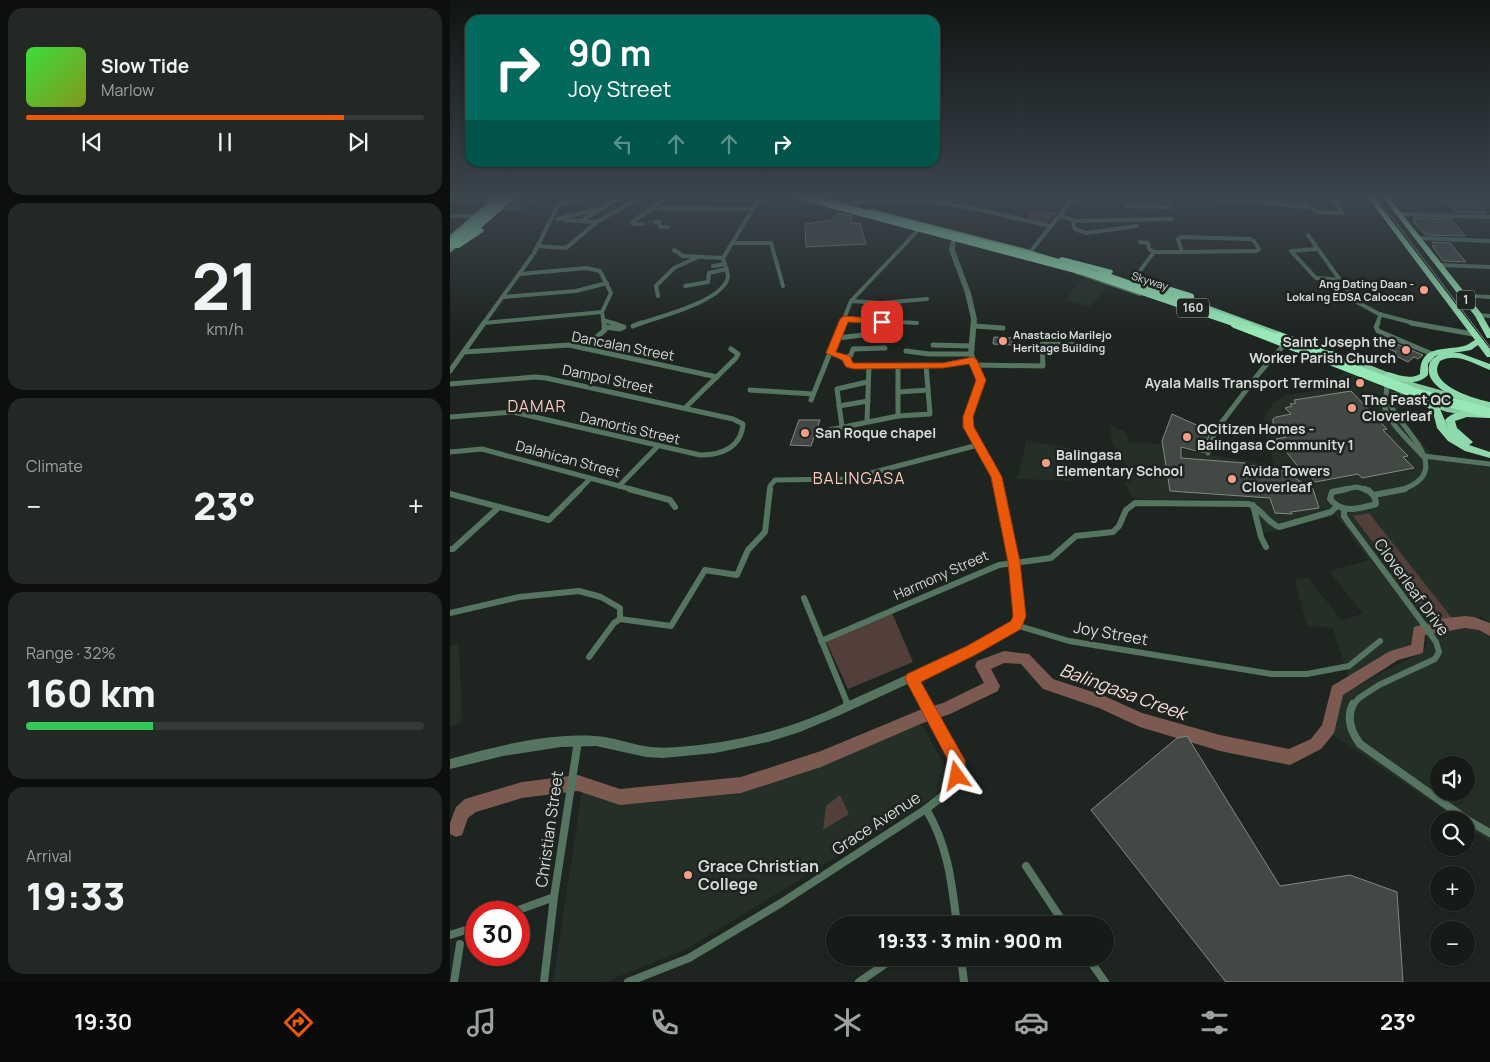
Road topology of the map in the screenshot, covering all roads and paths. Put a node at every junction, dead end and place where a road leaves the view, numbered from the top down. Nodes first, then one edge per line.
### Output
1 (541, 241) edge
2 (577, 241) edge
3 (736, 241) edge
4 (908, 241) edge
5 (953, 241) edge
6 (969, 241) edge
7 (981, 241) edge
8 (981, 241) edge
9 (983, 241) edge
10 (1036, 241) edge
11 (1179, 241) edge
12 (1254, 241) edge
13 (1311, 241) edge
14 (1403, 241) edge
15 (1420, 241) edge
16 (1140, 242) dead end
17 (734, 244) junction
18 (538, 246) junction
19 (1316, 249) junction
20 (674, 250) dead end
21 (1026, 252) junction
22 (1154, 252) junction
23 (1182, 253) junction
24 (698, 257) junction
25 (724, 258) junction
26 (1052, 262) junction
27 (1439, 265) junction
28 (713, 266) dead end
29 (726, 267) junction
30 (1490, 267) edge
31 (520, 274) junction
32 (1093, 279) junction
33 (1340, 280) junction
34 (1132, 282) junction
35 (607, 284) junction
36 (685, 286) dead end
37 (783, 286) dead end
38 (658, 296) dead end
39 (1463, 296) junction
40 (503, 297) junction
41 (1490, 297) edge
42 (927, 298) dead end
43 (852, 301) junction
44 (602, 312) junction
45 (1225, 313) junction
46 (1381, 314) junction
47 (1478, 315) junction
48 (1242, 316) junction
49 (1490, 316) edge
50 (844, 319) junction
51 (604, 320) junction
52 (484, 323) junction
53 (917, 323) dead end
54 (604, 326) junction
55 (634, 326) dead end
56 (975, 326) junction
57 (1486, 327) edge
58 (1003, 328) dead end
59 (1270, 330) junction
60 (879, 333) dead end
61 (1254, 333) junction
62 (1490, 336) edge
63 (838, 338) junction
64 (1476, 338) junction
65 (933, 345) dead end
66 (1284, 345) junction
67 (583, 348) junction
68 (885, 348) dead end
69 (732, 349) dead end
70 (1092, 350) dead end
71 (906, 351) dead end
72 (464, 352) junction
73 (831, 353) junction
74 (1432, 354) junction
75 (1490, 355) edge
76 (972, 356) junction
77 (846, 358) junction
78 (1331, 360) junction
79 (869, 365) junction
80 (898, 365) junction
81 (926, 365) junction
82 (1490, 367) edge
83 (450, 371) edge
84 (1388, 375) junction
85 (1371, 376) junction
86 (717, 377) junction
87 (867, 382) junction
88 (450, 384) edge
89 (1386, 385) junction
90 (750, 390) dead end
91 (928, 390) junction
92 (898, 392) junction
93 (1404, 393) junction
94 (814, 394) junction
95 (1419, 398) junction
96 (811, 400) dead end
97 (868, 401) junction
98 (1476, 403) junction
99 (839, 406) junction
100 (1490, 406) edge
101 (686, 408) junction
102 (1477, 413) junction
103 (1490, 414) edge
104 (898, 416) junction
105 (450, 417) edge
106 (867, 422) junction
107 (842, 427) junction
108 (829, 430) dead end
109 (740, 438) joint
110 (978, 445) junction
111 (658, 446) junction
112 (1490, 449) edge
113 (450, 452) edge
114 (1208, 453) dead end
115 (1490, 455) edge
116 (1423, 456) junction
117 (1490, 464) edge
118 (589, 480) junction
119 (619, 486) junction
120 (450, 494) edge
121 (1374, 495) junction
122 (1253, 505) junction
123 (499, 507) junction
124 (675, 507) dead end
125 (1336, 507) junction
126 (1344, 510) junction
127 (1266, 547) dead end
128 (450, 549) edge
129 (1014, 562) junction
130 (804, 598) dead end
131 (450, 613) edge
132 (620, 619) junction
133 (1016, 625) junction
134 (1380, 641) dead end
135 (822, 642) junction
136 (589, 657) dead end
137 (912, 679) junction
138 (848, 706) junction
139 (578, 741) junction
140 (450, 764) edge
141 (926, 810) junction
142 (1490, 834) edge
143 (1026, 866) dead end
144 (554, 897) junction
145 (530, 906) edge
146 (956, 916) edge
147 (1059, 916) edge
148 (465, 930) edge
149 (450, 935) edge
150 (460, 944) dead end
151 (882, 966) edge
152 (962, 966) edge
153 (1094, 966) edge
154 (454, 982) edge
155 (544, 982) edge
156 (628, 982) edge
157 (859, 982) edge
158 (964, 982) edge
159 (1105, 982) edge

1 - 18 street
2 - 18 street
3 - 17 street
4 - 43 street
5 - 56 street
6 - 26 main road, 160
7 - 21 main road, 160
8 - 21 highway, Skyway, bridge
9 - 21 highway, Skyway, bridge
10 - 21 street
11 - 23 street
12 - 23 street
13 - 19 street
14 - 64 highway, 1
15 - 27 highway, 1
16 - 22 street
17 - 25 street
17 - 37 street
18 - 31 street
19 - 33 street
19 - 33 street
20 - 24 street
21 - 32 highway, bridge
21 - 34 main road, 160
21 - 48 highway, bridge
21 - 100 highway, Skyway, bridge
21 - 103 highway, Skyway, bridge
22 - 23 street
22 - 34 street
24 - 25 street
24 - 38 street
25 - 29 street
26 - 32 street
26 - 78 main road, 160
27 - 30 street
27 - 39 highway, 1
28 - 29 street
29 - 36 street
29 - 55 street
31 - 35 street
31 - 40 street
32 - 61 street
32 - 61 highway, bridge
33 - 46 street
34 - 45 main road, 160
35 - 40 street
35 - 44 street
39 - 41 street
39 - 47 highway, 1
40 - 52 street
42 - 43 street
43 - 50 street
44 - 51 street
44 - 52 street
45 - 48 main road
45 - 59 main road, 160
46 - 64 street
46 - 74 street
47 - 49 street
47 - 57 highway, 1
48 - 59 main road
50 - 53 street
50 - 63 street
51 - 54 street
51 - 54 street
52 - 72 street
54 - 67 street
56 - 58 street
56 - 76 street
57 - 62 highway, 1
59 - 84 main road, 160
60 - 63 street
61 - 66 street
63 - 73 street
64 - 74 highway
64 - 75 highway
65 - 76 street
66 - 78 street
66 - 114 street
67 - 72 street, Dancalan Street
67 - 86 street, Dancalan Street
68 - 77 street
69 - 86 street
70 - 76 street
71 - 76 street
72 - 83 street
73 - 77 street
73 - 94 street
74 - 84 highway
76 - 81 street
76 - 110 street
77 - 79 street
78 - 85 main road, 160
79 - 80 street
79 - 87 street
80 - 81 street
80 - 92 street
81 - 91 street
82 - 98 highway
84 - 98 main road, 160
85 - 89 main road, 160
85 - 95 main road, 160
86 - 101 street
87 - 97 street
87 - 99 street
88 - 101 street, Dampol Street
89 - 93 main road, 160
89 - 116 street
90 - 94 street
91 - 92 street
91 - 104 street
92 - 104 street
93 - 95 main road, 160
93 - 116 street
94 - 96 street
95 - 102 main road
95 - 102 main road, 160
95 - 115 highway
97 - 99 street
97 - 106 street
98 - 100 highway
99 - 107 street
101 - 109 street, Dampol Street
102 - 103 highway
102 - 112 highway
104 - 106 street
105 - 111 street, Damortis Street
106 - 107 street
107 - 108 street
109 - 111 street, Damortis Street
110 - 129 street
110 - 132 street
111 - 119 street
113 - 118 street, Dalahican Street
116 - 117 street
116 - 121 street
118 - 119 street, Dalahican Street
118 - 123 street
119 - 124 street, Dalahican Street
120 - 123 street
121 - 125 street
121 - 126 street
122 - 125 street
122 - 127 street
122 - 129 street, Harmony Street
123 - 128 street
125 - 126 street
126 - 142 street, Cloverleaf Drive
129 - 133 street
129 - 135 street, Harmony Street
130 - 135 street
131 - 132 street
132 - 136 street
133 - 134 street, Joy Street
133 - 137 street
135 - 138 street
137 - 138 street
137 - 141 street, Grace Avenue
138 - 139 street
139 - 140 street
139 - 144 street, Christian Street
141 - 146 street
141 - 156 street, Grace Avenue
143 - 147 street
144 - 145 street
144 - 155 street, Christian Street
148 - 149 street
150 - 154 street
151 - 157 street
152 - 158 street
153 - 159 street

